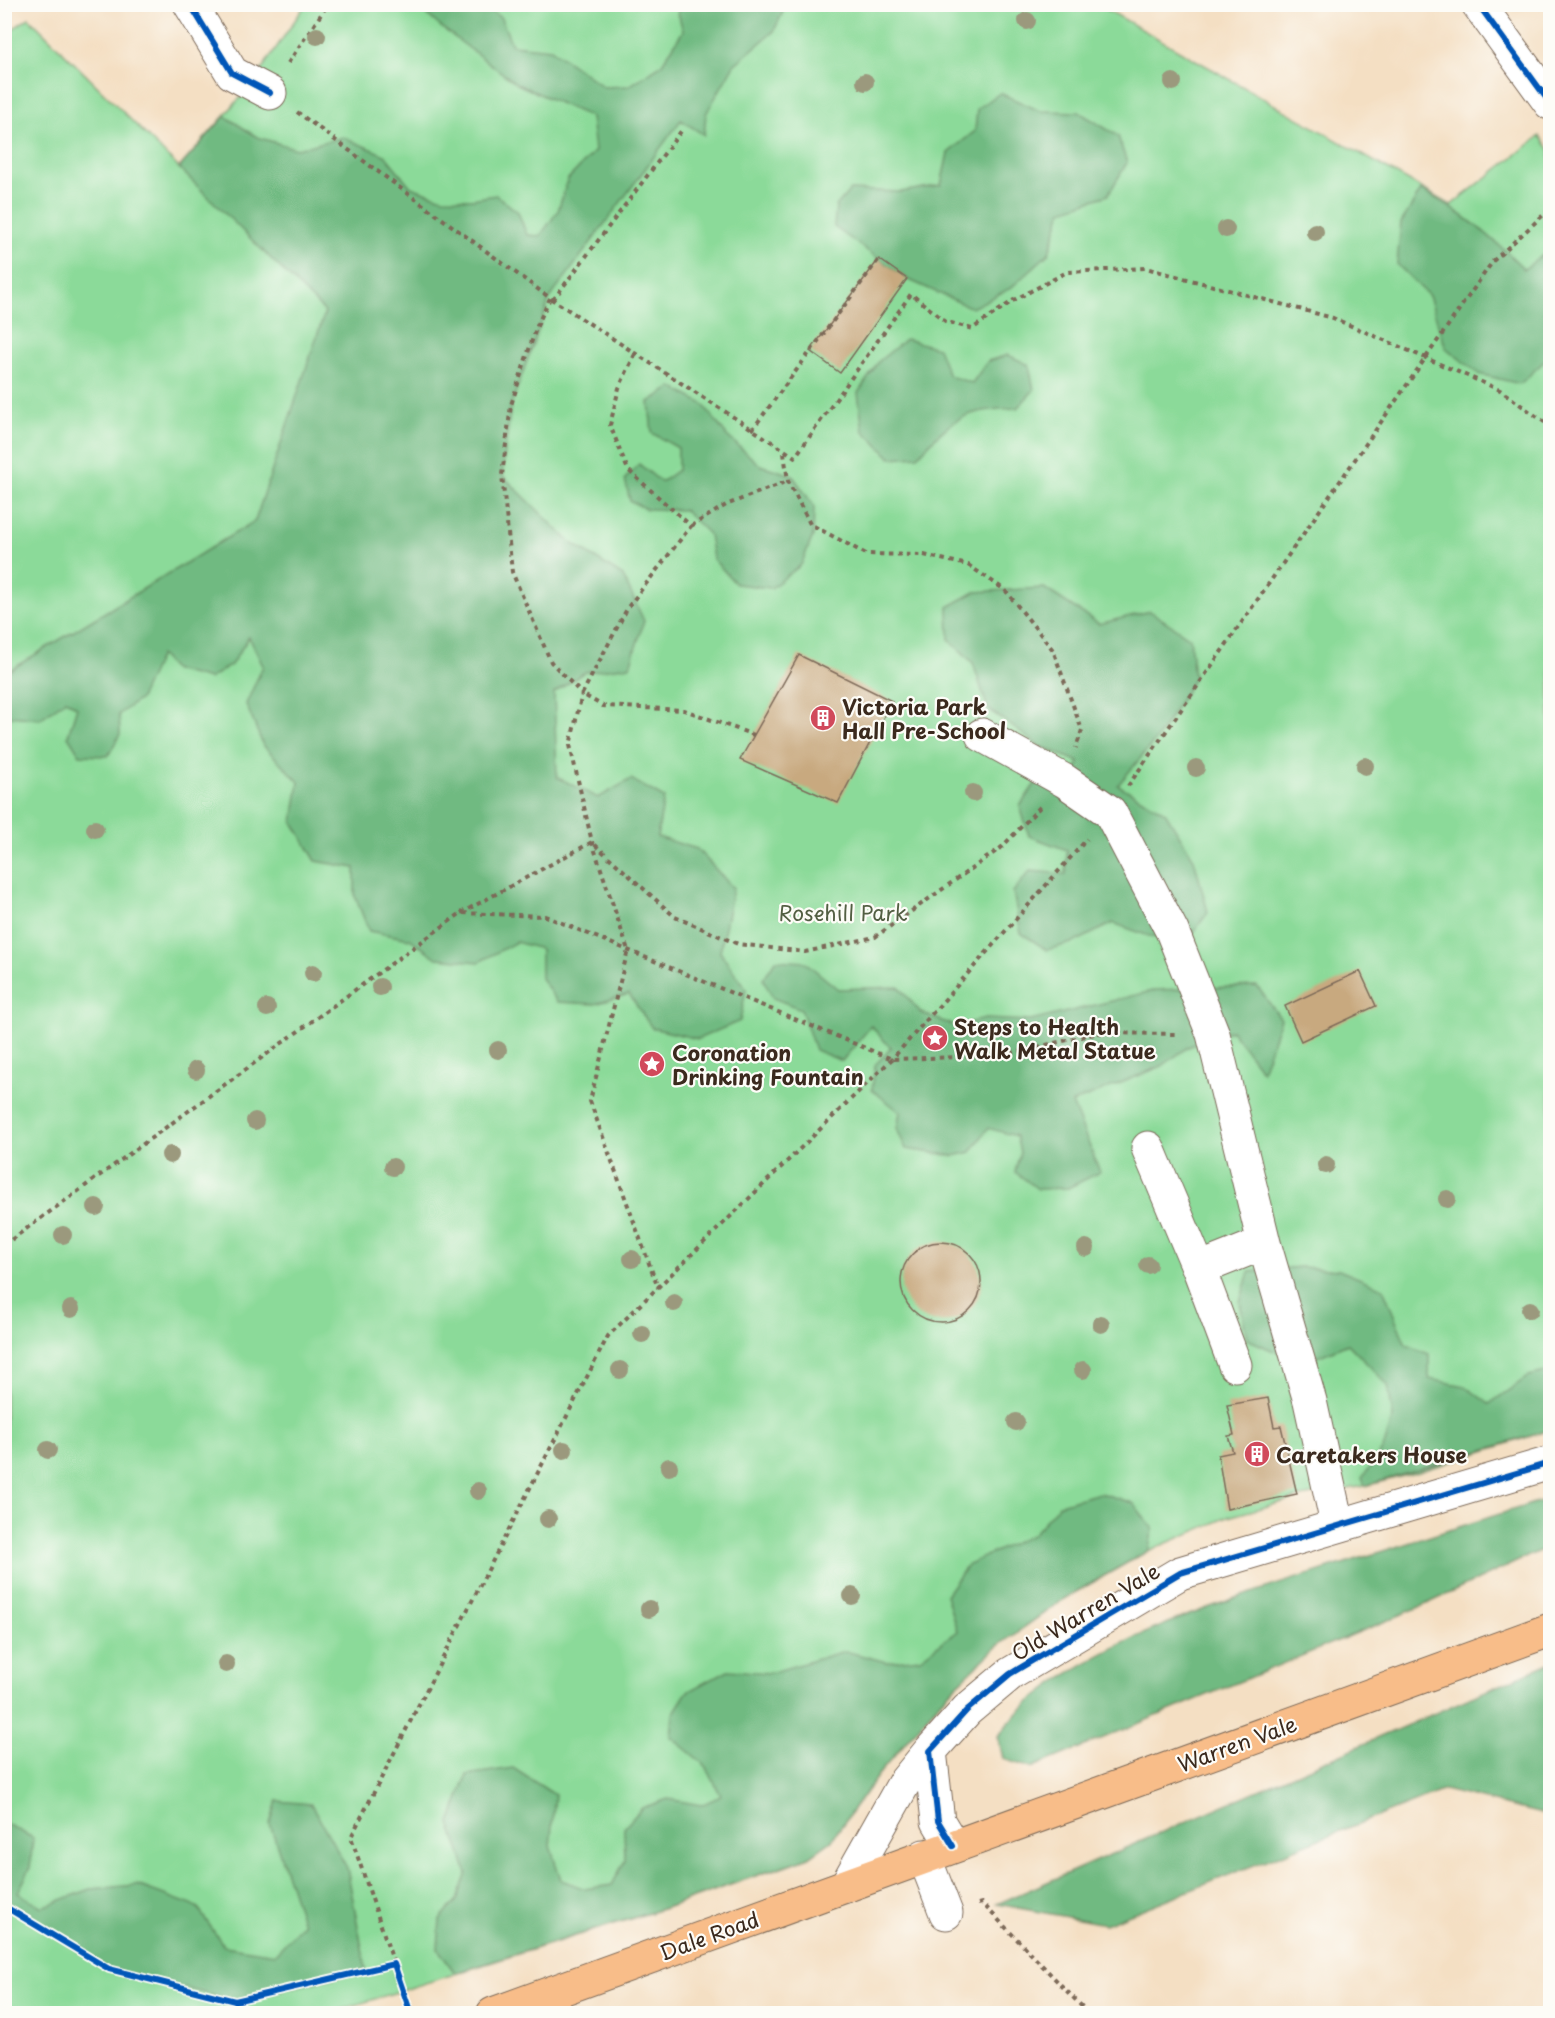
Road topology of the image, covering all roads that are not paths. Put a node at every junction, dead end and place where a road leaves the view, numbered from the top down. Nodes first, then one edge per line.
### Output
1 (190, 4) edge
2 (1478, 4) edge
3 (285, 98) road end
4 (1551, 103) edge
5 (982, 735) dead end
6 (1148, 1148) dead end
7 (1264, 1243) junction
8 (1199, 1269) junction
9 (1235, 1365) dead end
10 (1551, 1463) edge
11 (1337, 1524) junction
12 (1551, 1630) edge
13 (930, 1750) junction
14 (938, 1851) junction
15 (846, 1886) junction
16 (946, 1913) road end
17 (494, 2013) edge

1 - 3 street
2 - 4 street
5 - 7 street
6 - 8 street
7 - 8 street
7 - 11 street
8 - 9 street
10 - 11 street, Old Warren Vale
11 - 13 street, Old Warren Vale
12 - 14 main road, Warren Vale
13 - 14 street
13 - 15 street, Old Warren Vale
14 - 15 main road, Dale Road
14 - 16 street
15 - 17 main road, Dale Road

